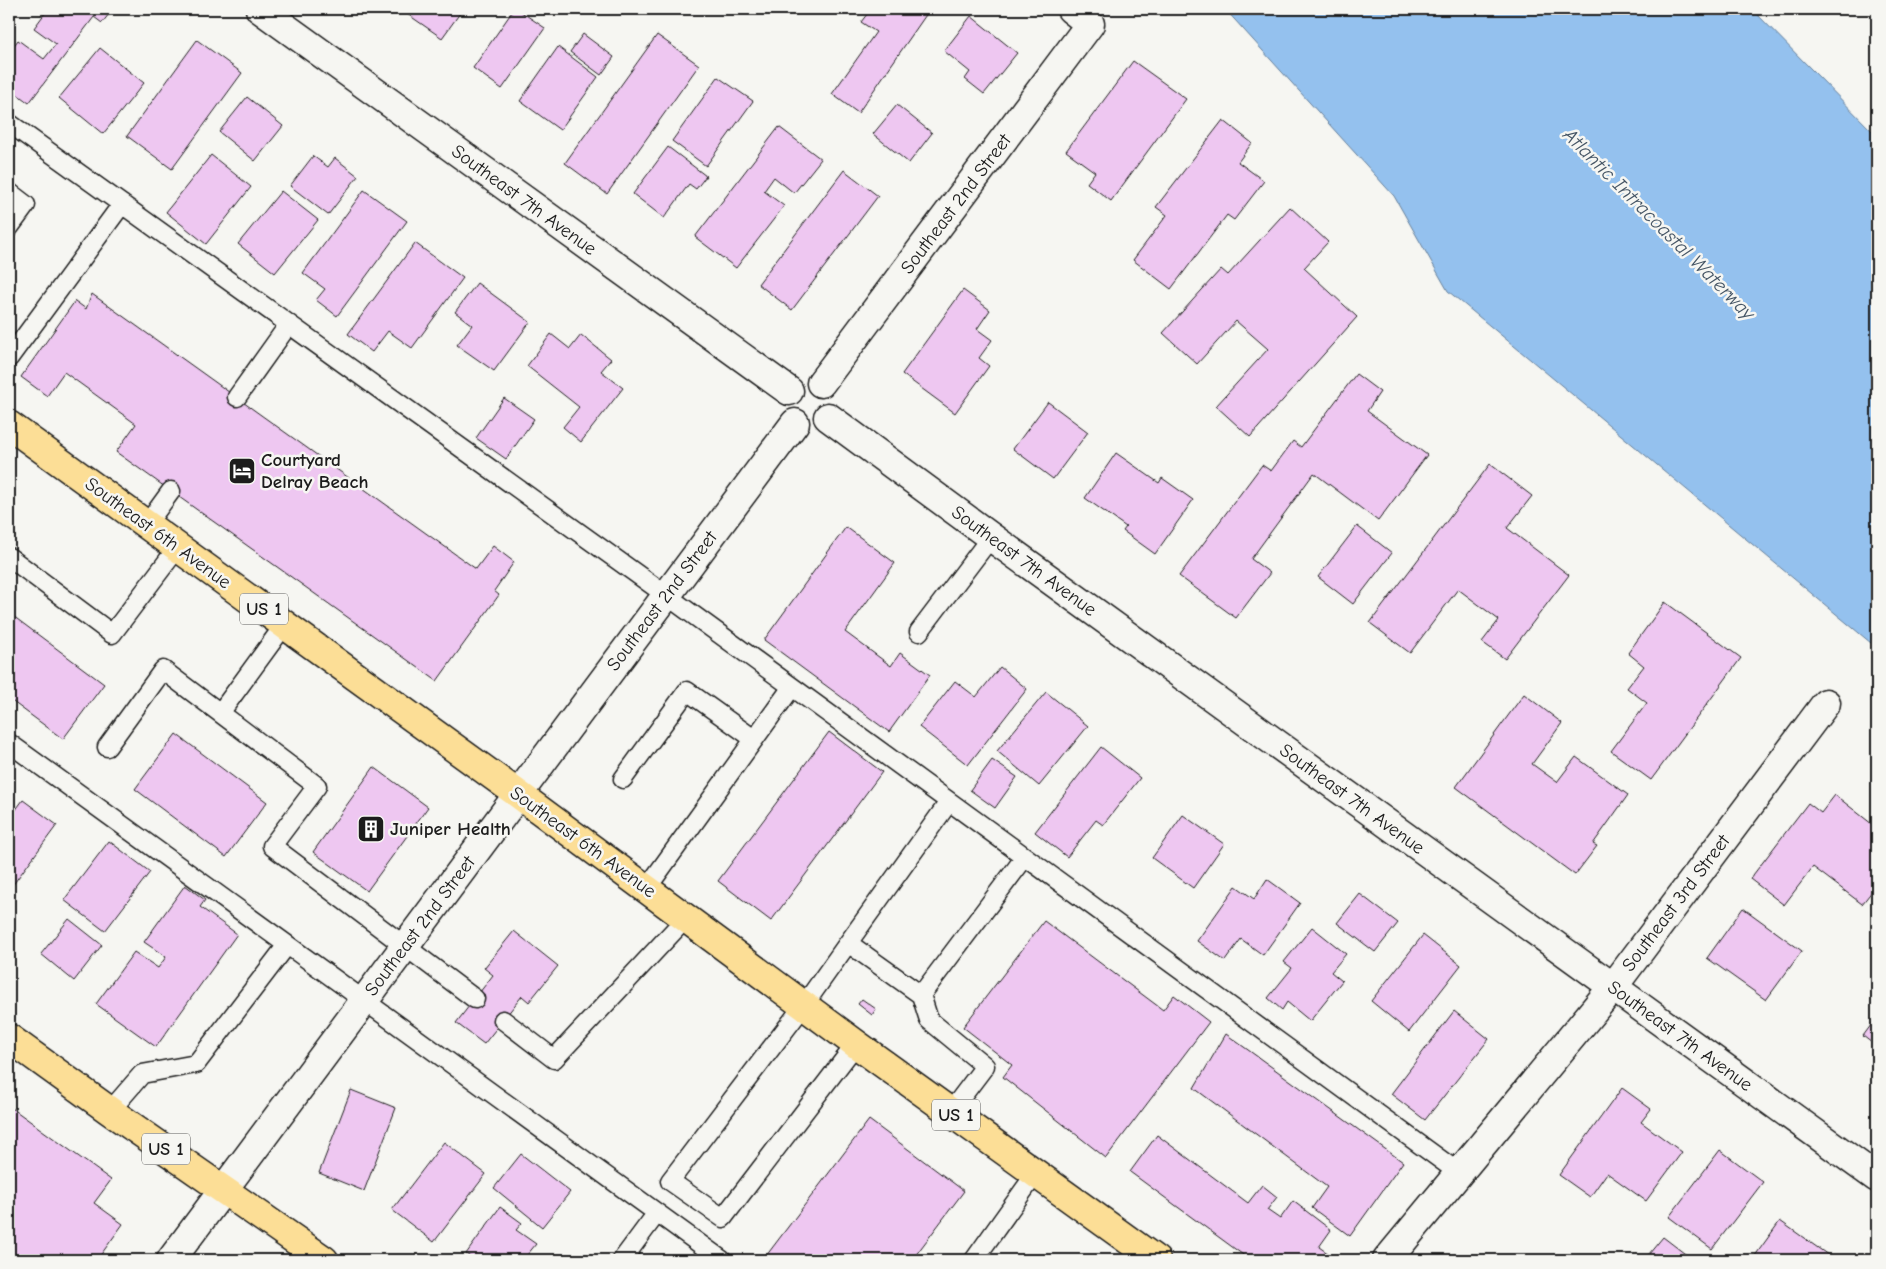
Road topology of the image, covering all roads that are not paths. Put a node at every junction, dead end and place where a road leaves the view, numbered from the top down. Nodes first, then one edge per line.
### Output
1 (260, 9) edge
2 (1080, 16) edge
3 (9, 123) edge
4 (9, 192) edge
5 (122, 204) junction
6 (9, 228) edge
7 (289, 324) junction
8 (9, 358) edge
9 (821, 383) junction
10 (789, 390) junction
11 (237, 397) dead end
12 (828, 417) junction
13 (795, 422) junction
14 (9, 425) edge
15 (171, 491) dead end
16 (146, 524) junction
17 (990, 537) junction
18 (178, 547) junction
19 (9, 557) edge
20 (666, 595) junction
21 (285, 624) junction
22 (919, 632) dead end
23 (792, 686) junction
24 (1826, 703) dead end
25 (220, 713) junction
26 (754, 739) junction
27 (9, 743) edge
28 (107, 747) dead end
29 (624, 779) dead end
30 (518, 794) junction
31 (949, 802) junction
32 (1025, 857) junction
33 (646, 888) junction
34 (686, 918) junction
35 (848, 944) junction
36 (287, 945) junction
37 (405, 946) junction
38 (1613, 987) junction
39 (921, 995) junction
40 (475, 999) dead end
41 (364, 1001) junction
42 (804, 1005) junction
43 (503, 1020) dead end
44 (9, 1038) edge
45 (856, 1044) junction
46 (110, 1111) junction
47 (951, 1111) junction
48 (1036, 1173) junction
49 (1458, 1173) junction
50 (1877, 1178) edge
51 (224, 1189) junction
52 (656, 1213) junction
53 (171, 1260) edge
54 (324, 1260) edge
55 (622, 1260) edge
56 (722, 1260) edge
57 (974, 1260) edge
58 (1154, 1260) edge
59 (1387, 1260) edge

1 - 10 street, Southeast 7th Avenue
2 - 9 street, Southeast 2nd Street
3 - 5 lane
4 - 6 lane
5 - 7 lane
5 - 8 lane
7 - 11 lane
7 - 20 lane
9 - 10 street
9 - 12 street
10 - 13 street
12 - 13 street
12 - 17 street, Southeast 7th Avenue
13 - 20 street, Southeast 2nd Street
14 - 16 main road, Southeast 6th Avenue / US 1
15 - 16 lane
16 - 18 main road, Southeast 6th Avenue / US 1
17 - 22 lane
17 - 38 street, Southeast 7th Avenue
18 - 19 lane
18 - 21 main road, Southeast 6th Avenue / US 1
20 - 23 lane
20 - 30 street, Southeast 2nd Street
21 - 25 lane
21 - 30 main road, Southeast 6th Avenue / US 1
23 - 26 lane
23 - 31 lane
24 - 38 street, Southeast 3rd Street
25 - 28 lane
25 - 37 lane
26 - 29 lane
26 - 33 lane
27 - 36 lane
30 - 33 main road, Southeast 6th Avenue / US 1
30 - 37 street, Southeast 2nd Street
31 - 32 lane
31 - 35 lane
32 - 39 lane
32 - 49 lane
33 - 34 main road, Southeast 6th Avenue / US 1
34 - 42 main road, Southeast 6th Avenue / US 1
34 - 43 lane
35 - 39 lane
35 - 42 lane
36 - 41 lane
36 - 46 lane
37 - 40 lane
37 - 41 street, Southeast 2nd Street
38 - 49 street, Southeast 3rd Street
38 - 50 street, Southeast 7th Avenue
39 - 47 lane
41 - 51 street, Southeast 2nd Street
41 - 52 lane
42 - 45 main road, Southeast 6th Avenue / US 1
42 - 45 lane
44 - 46 main road, US 1
45 - 47 main road, Southeast 6th Avenue / US 1
46 - 51 main road, US 1
47 - 48 main road, Southeast 6th Avenue / US 1
48 - 57 lane
48 - 58 main road, Southeast 6th Avenue / US 1
49 - 59 street, Southeast 3rd Street
51 - 53 street, Southeast 2nd Street
51 - 54 main road, US 1
52 - 55 lane
52 - 56 lane

